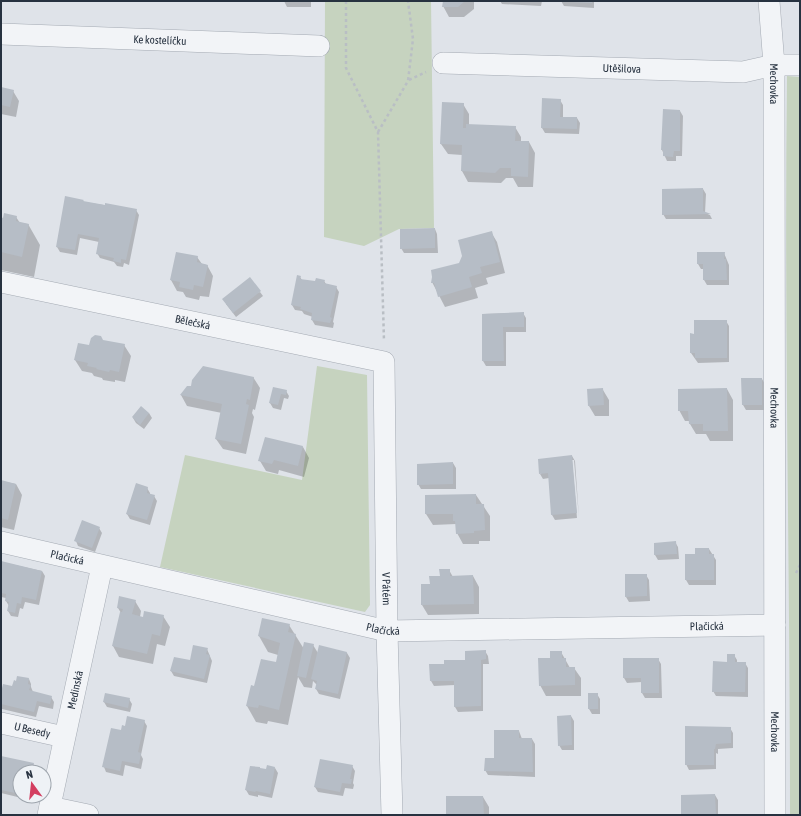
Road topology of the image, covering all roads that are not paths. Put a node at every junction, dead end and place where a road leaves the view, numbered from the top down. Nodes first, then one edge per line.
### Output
1 (769, 1) edge
2 (1, 34) edge
3 (319, 46) dead end
4 (443, 63) dead end
5 (774, 65) junction
6 (800, 66) edge
7 (1, 282) edge
8 (384, 362) joint
9 (1, 542) edge
10 (102, 566) junction
11 (775, 626) junction
12 (387, 631) junction
13 (1, 723) edge
14 (64, 738) junction
15 (49, 811) edge
16 (88, 815) edge
17 (392, 815) edge
18 (775, 815) edge

1 - 5 street, Mechovka
2 - 3 street, Ke kostelíčku
4 - 5 street, Utěšilova
5 - 6 street, Utěšilova
5 - 11 street, Mechovka
7 - 8 street, Bělečská
8 - 12 street, V Pátém
9 - 10 street, Plačická
10 - 12 street, Plačická
10 - 14 street, Medinská
11 - 12 street, Plačická
11 - 18 street, Mechovka
12 - 17 street, V Pátém
13 - 14 street, U Besedy
14 - 15 street, Medinská
15 - 16 street

